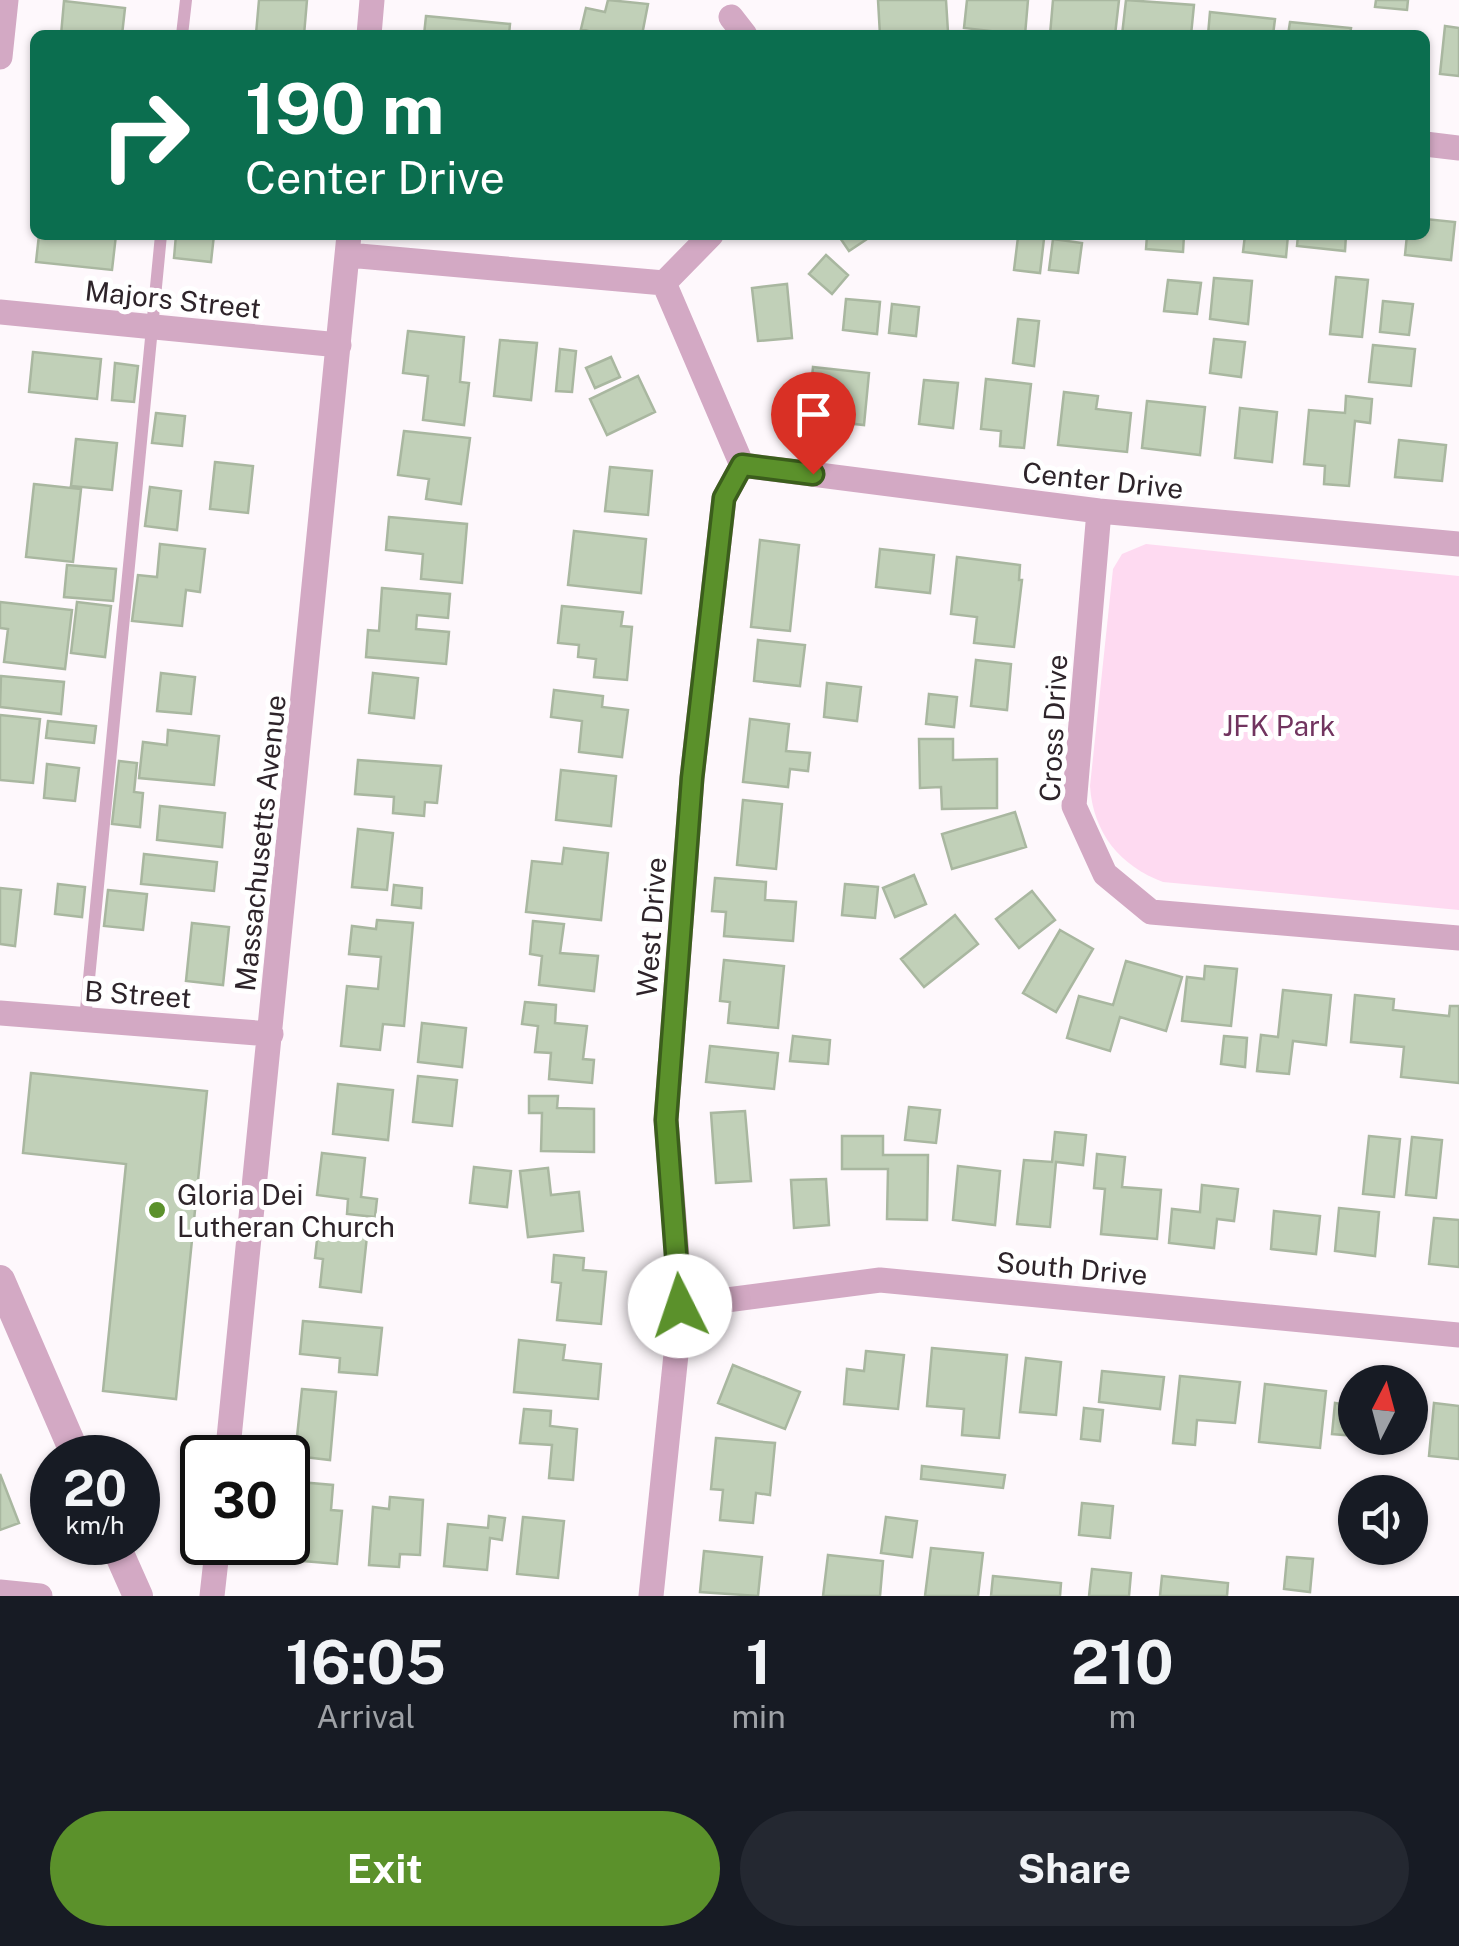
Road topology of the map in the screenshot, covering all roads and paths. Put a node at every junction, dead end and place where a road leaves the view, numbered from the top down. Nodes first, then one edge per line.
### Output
1 (6, 0) edge
2 (186, 0) edge
3 (372, 0) edge
4 (183, 30) edge
5 (369, 30) edge
6 (0, 57) edge
7 (1430, 145) edge
8 (1459, 148) edge
9 (161, 240) edge
10 (706, 240) edge
11 (348, 245) edge
12 (664, 283) junction
13 (0, 312) edge
14 (152, 327) junction
15 (340, 345) junction
16 (742, 465) junction
17 (1099, 511) junction
18 (1459, 544) edge
19 (1459, 938) edge
20 (0, 1013) edge
21 (85, 1020) junction
22 (271, 1034) junction
23 (0, 1280) edge
24 (680, 1306) junction
25 (1459, 1335) edge
26 (67, 1435) edge
27 (228, 1435) edge
28 (124, 1565) edge
29 (215, 1565) edge
30 (0, 1592) edge
31 (40, 1596) edge
32 (138, 1596) edge
33 (212, 1596) edge
34 (651, 1596) edge

1 - 6 street
2 - 4 lane
3 - 5 street
7 - 8 street
9 - 14 lane
10 - 12 street
11 - 12 street
11 - 15 street, Massachusetts Avenue
12 - 16 street
13 - 14 street, Majors Street
14 - 15 street, Majors Street
14 - 21 lane
15 - 22 street, Massachusetts Avenue
16 - 17 street, Center Drive
16 - 24 street, West Drive
17 - 18 street, Center Drive
17 - 19 street, Cross Drive
20 - 21 street, B Street
21 - 22 street, B Street
22 - 27 street, Massachusetts Avenue
23 - 26 street
24 - 25 street, South Drive
24 - 34 street, West Drive
28 - 32 street
29 - 33 street
30 - 31 street

